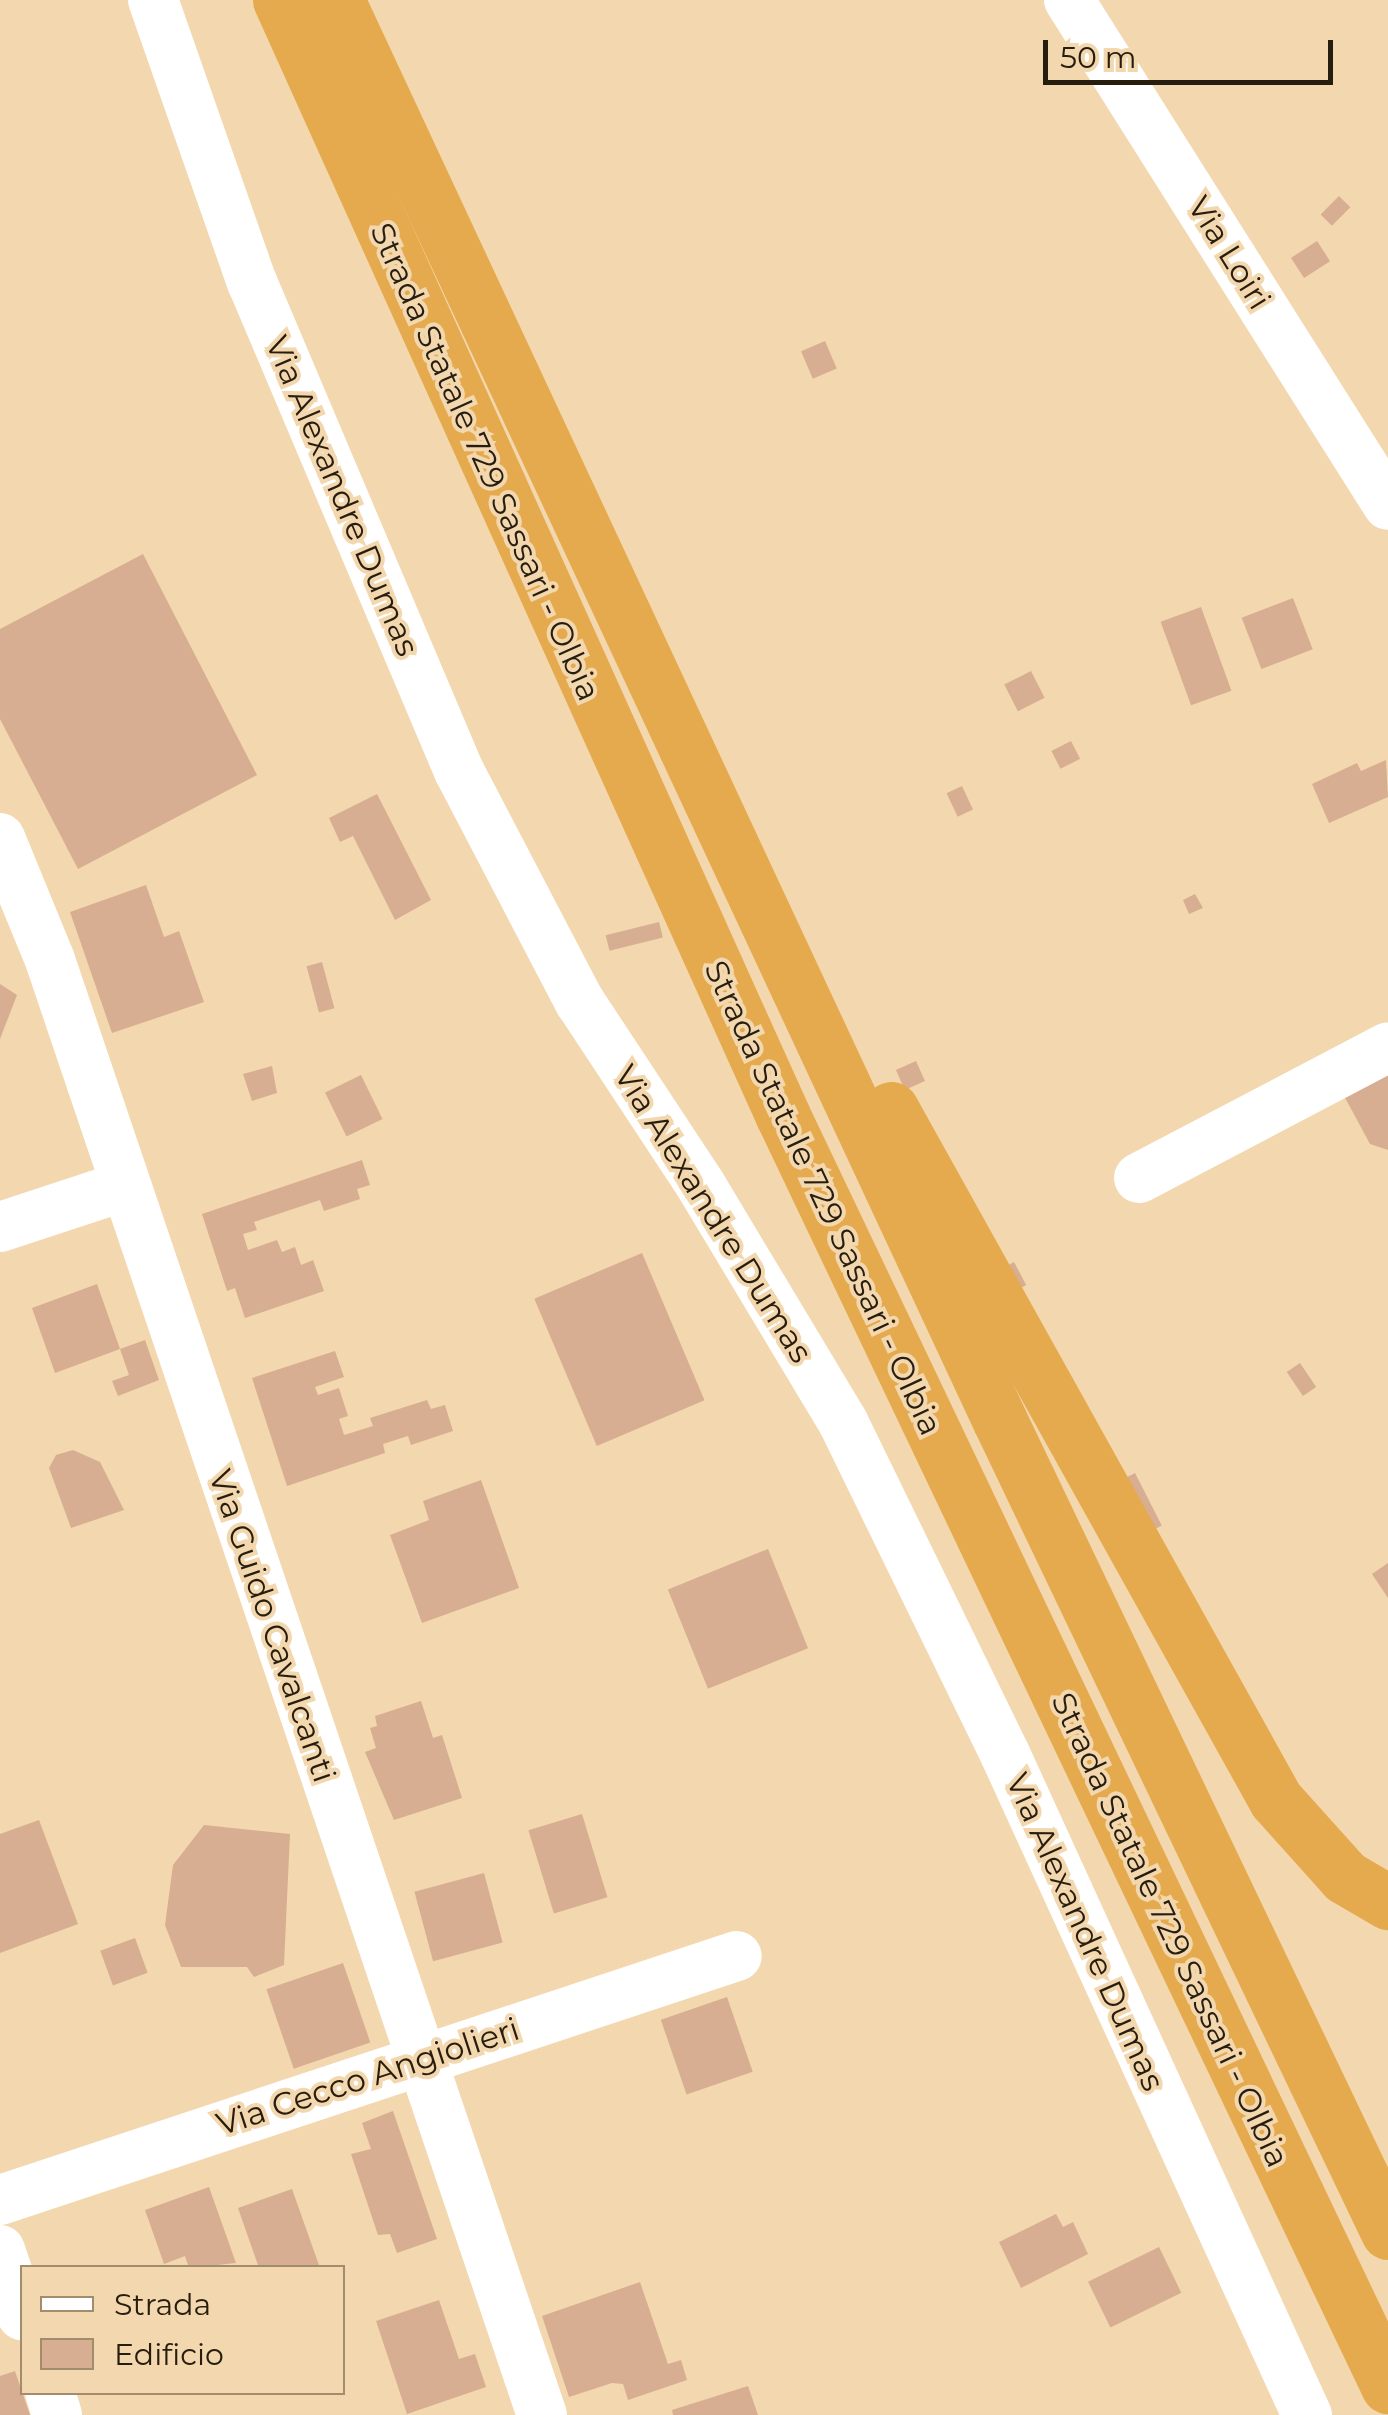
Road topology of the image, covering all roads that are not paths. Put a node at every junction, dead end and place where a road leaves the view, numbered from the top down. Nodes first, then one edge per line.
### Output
1 (152, 0) edge
2 (280, 0) edge
3 (336, 0) edge
4 (1070, 0) edge
5 (1388, 505) edge
6 (704, 781) junction
7 (0, 838) edge
8 (1388, 1047) edge
9 (1139, 1178) dead end
10 (122, 1187) junction
11 (0, 1227) edge
12 (1388, 1902) edge
13 (736, 1956) dead end
14 (420, 2058) junction
15 (0, 2200) edge
16 (1388, 2232) edge
17 (0, 2250) edge
18 (20, 2309) edge
19 (1388, 2386) edge
20 (542, 2415) edge
21 (1307, 2415) edge

1 - 21 street, Via Alexandre Dumas
2 - 19 highway, Strada Statale 729 Sassari - Olbia
3 - 6 highway, Strada Statale 729 Sassari - Olbia
4 - 5 street, Via Loiri
6 - 12 highway
6 - 16 highway, Strada Statale 729 Sassari - Olbia
7 - 10 street, Via Guido Cavalcanti
8 - 9 street
10 - 11 street
10 - 14 street, Via Guido Cavalcanti
13 - 14 street, Via Cecco Angiolieri
14 - 15 street, Via Cecco Angiolieri
14 - 20 street, Via Guido Cavalcanti
17 - 18 street

